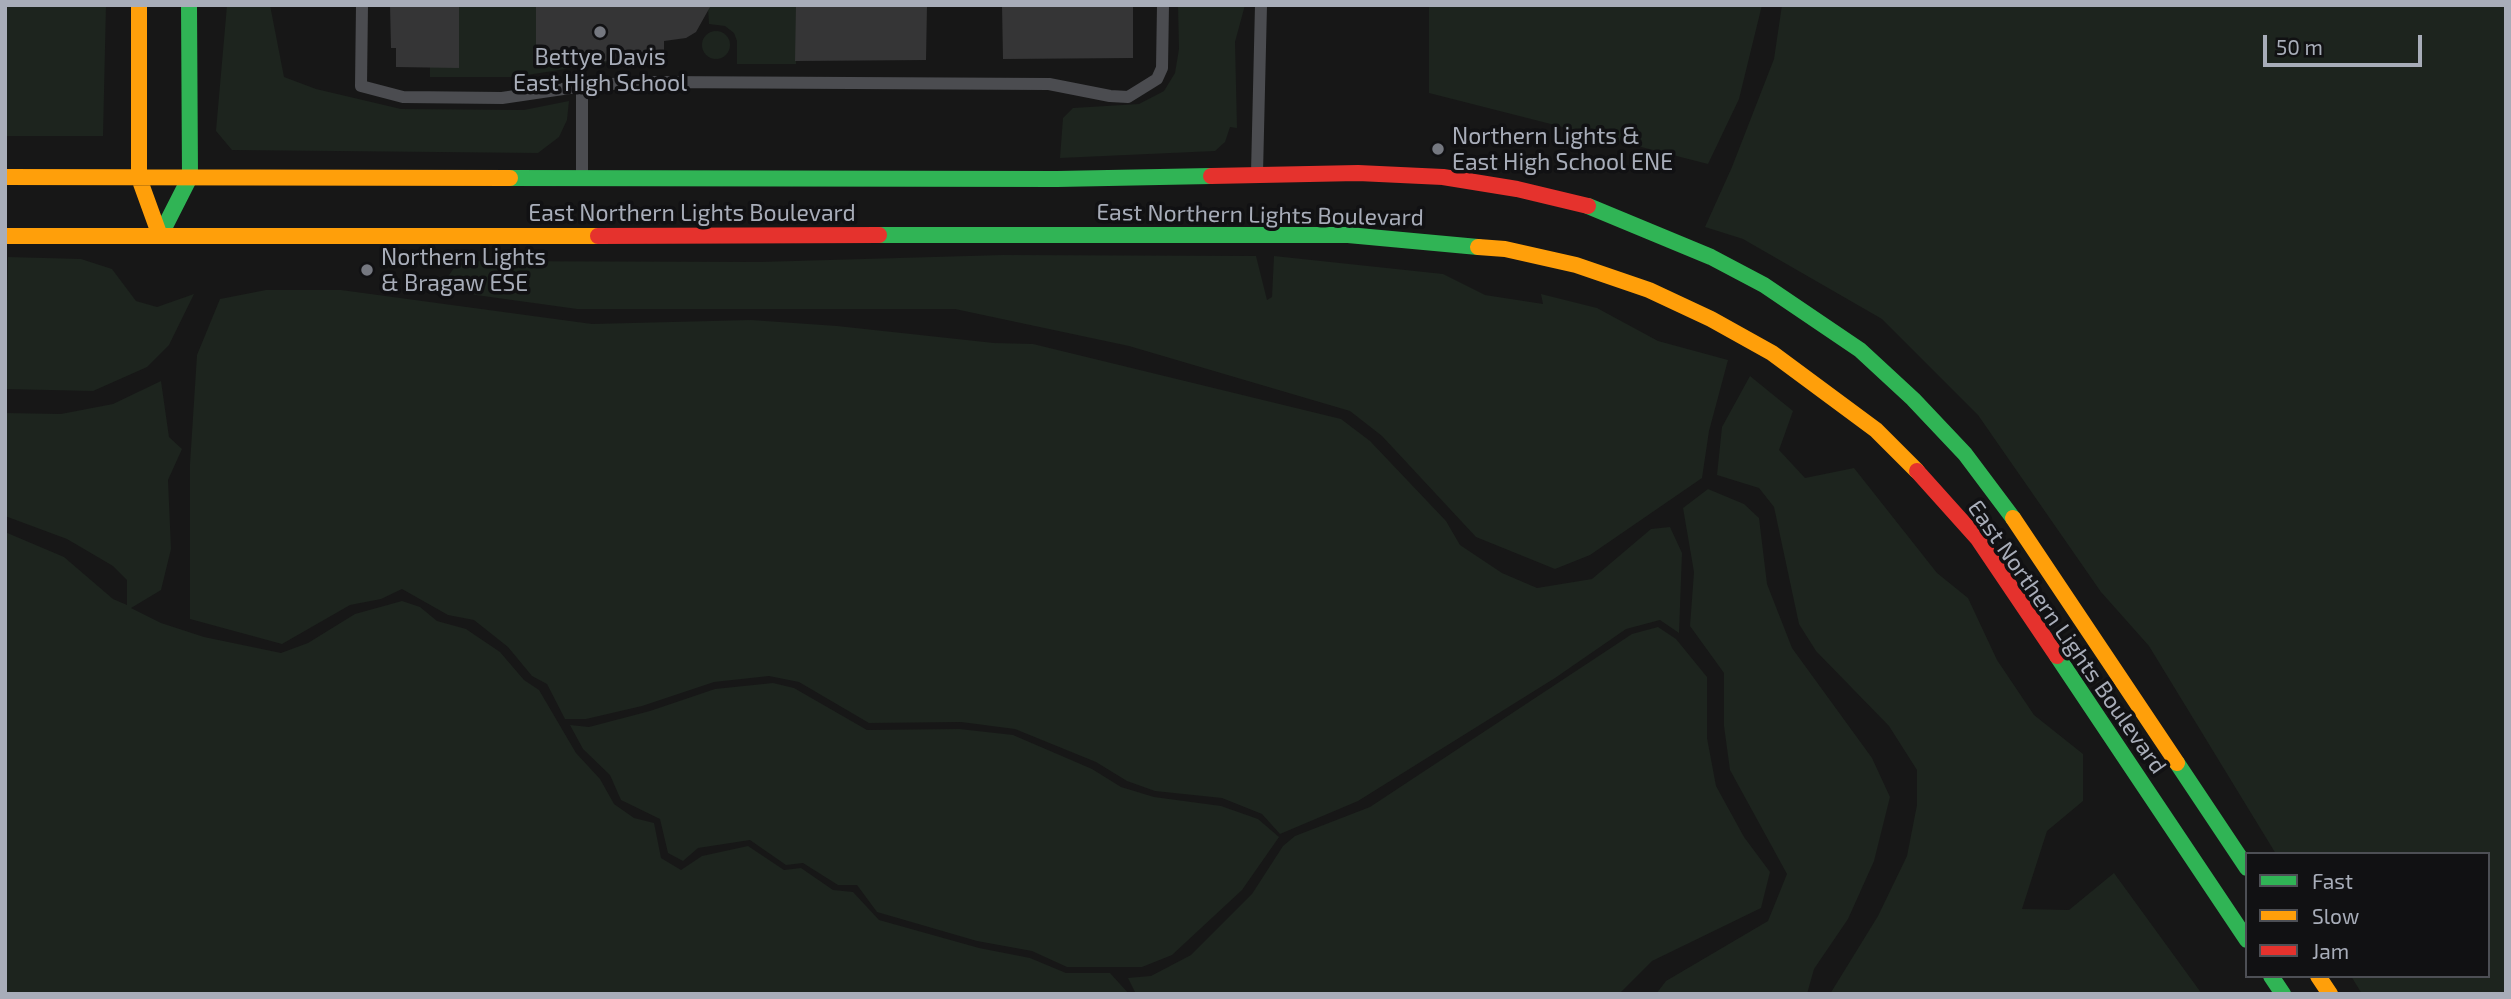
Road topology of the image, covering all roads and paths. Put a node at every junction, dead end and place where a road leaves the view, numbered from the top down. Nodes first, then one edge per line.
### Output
1 (139, 5) edge
2 (189, 5) edge
3 (362, 5) edge
4 (1163, 5) edge
5 (1261, 5) edge
6 (582, 87) junction
7 (1257, 174) junction
8 (5, 177) edge
9 (190, 177) junction
10 (139, 178) junction
11 (582, 178) junction
12 (5, 236) edge
13 (160, 236) junction
14 (2245, 865) edge
15 (2245, 937) edge
16 (2272, 978) edge
17 (2319, 978) edge
18 (2283, 994) edge
19 (2330, 994) edge

1 - 10 main road
2 - 9 main road
3 - 6 lane
4 - 6 lane
5 - 7 lane
6 - 11 lane
7 - 11 main road, East Northern Lights Boulevard
7 - 14 main road, East Northern Lights Boulevard
8 - 10 main road, East Northern Lights Boulevard
9 - 10 main road, East Northern Lights Boulevard
9 - 11 main road, East Northern Lights Boulevard
9 - 13 main road
10 - 13 main road
12 - 13 main road, East Northern Lights Boulevard
13 - 15 main road, East Northern Lights Boulevard
16 - 18 main road
17 - 19 main road

